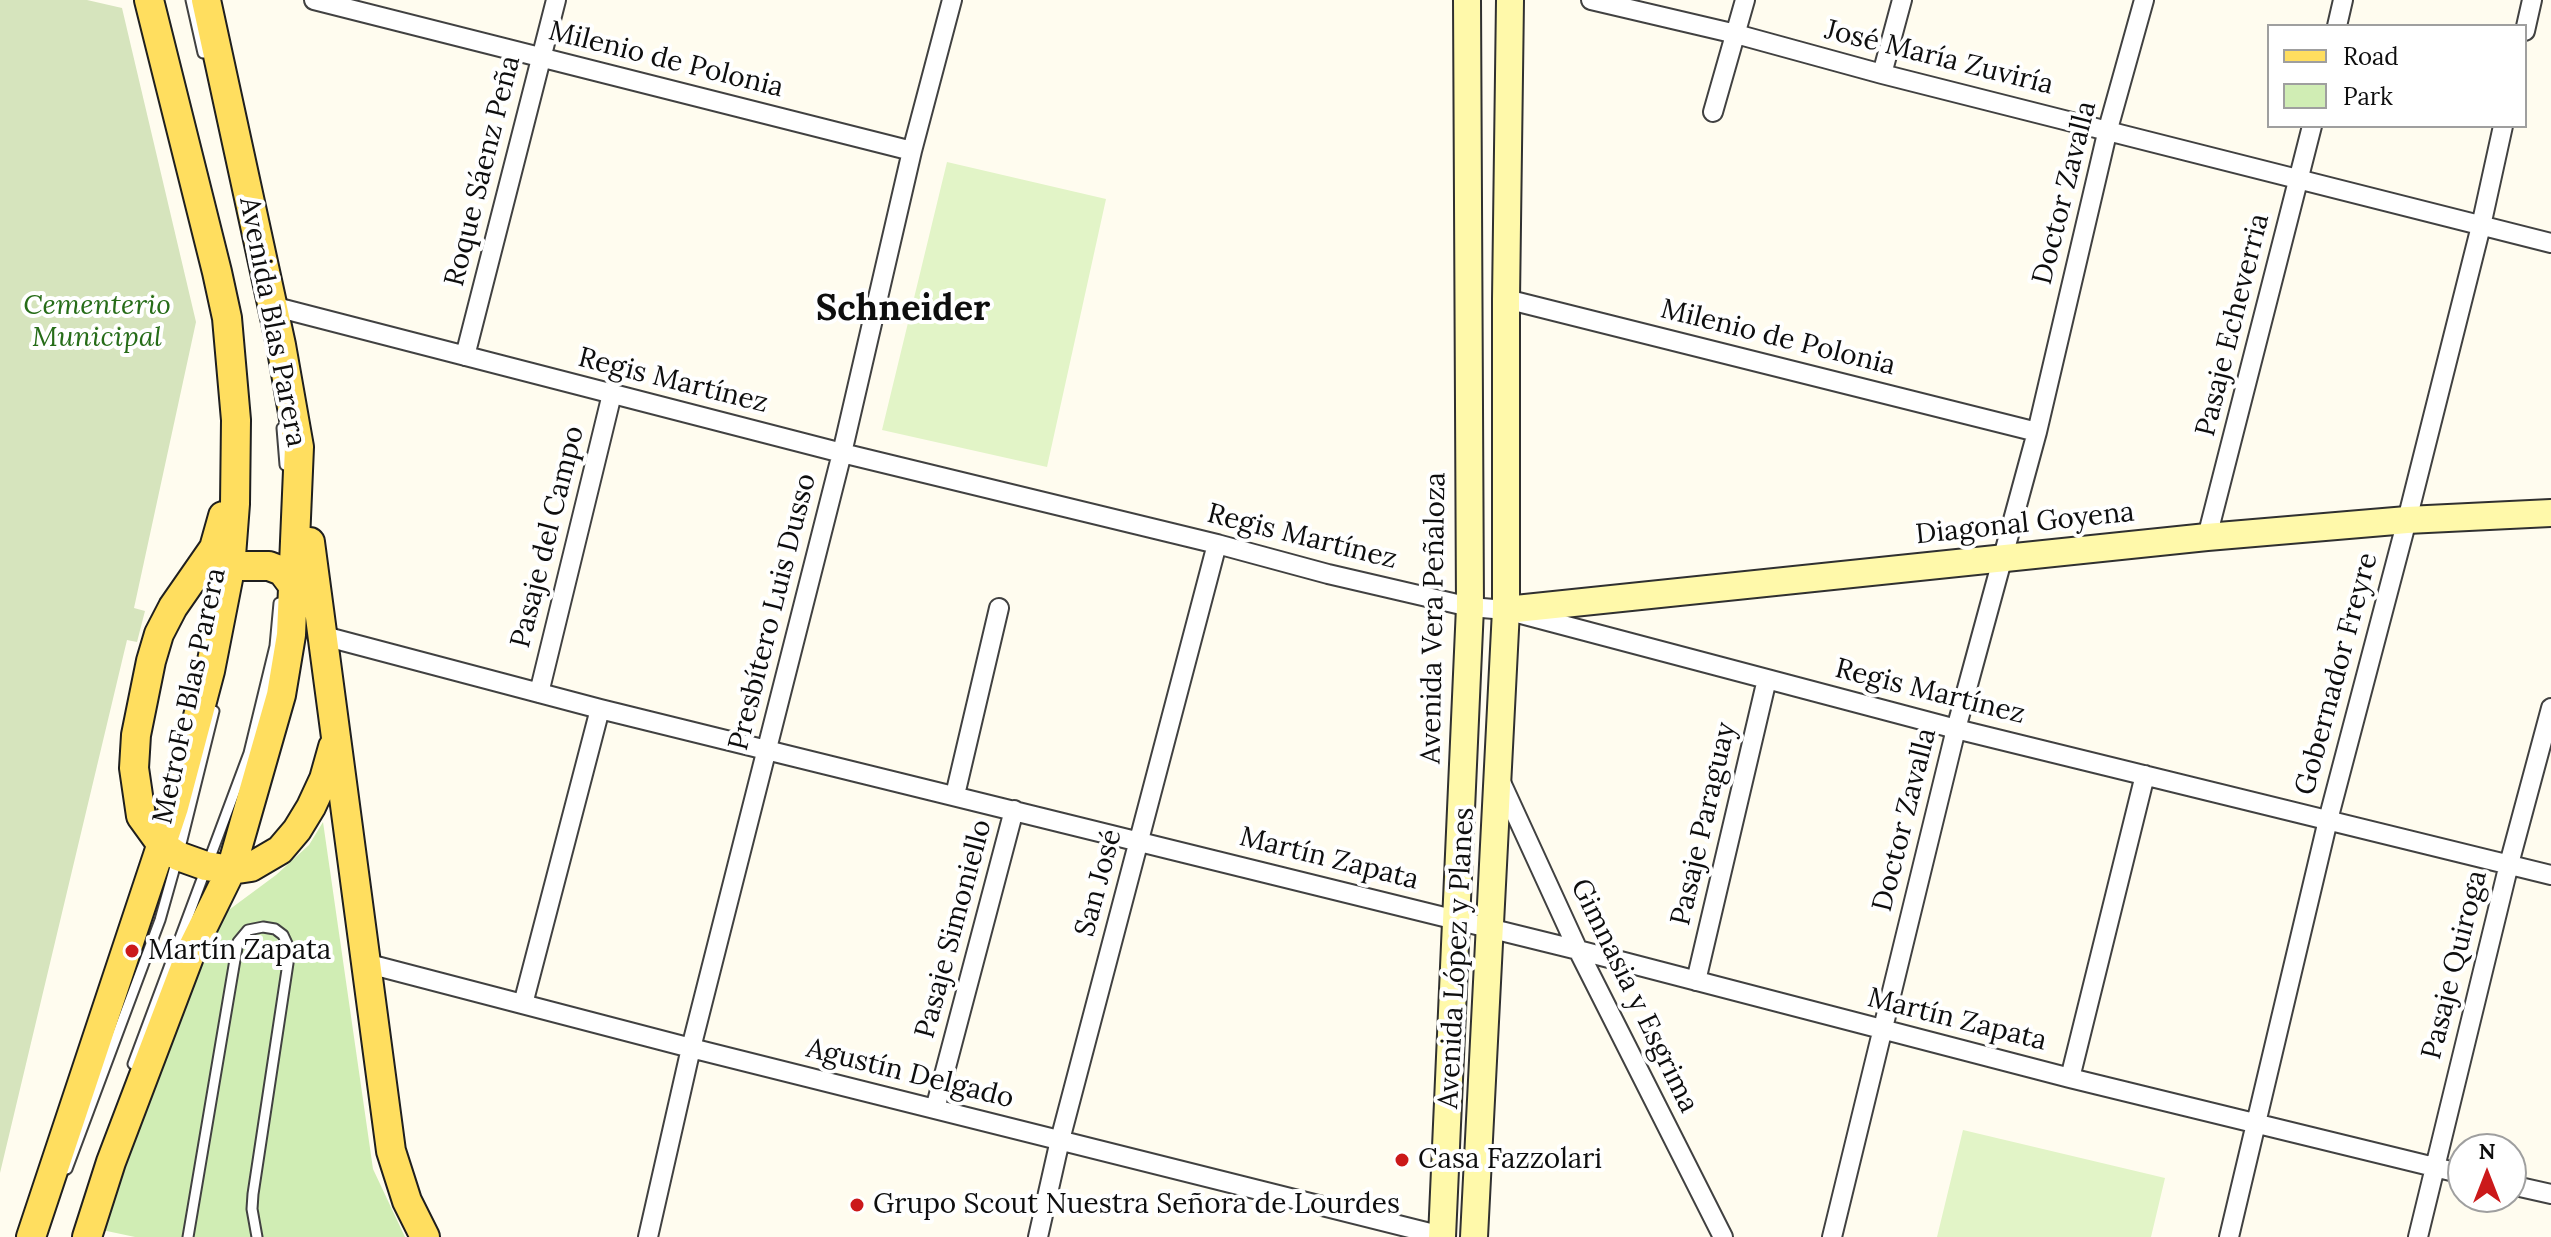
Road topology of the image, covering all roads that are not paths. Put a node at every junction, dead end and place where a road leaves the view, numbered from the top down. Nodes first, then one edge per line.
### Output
1 (149, 0) edge
2 (191, 0) edge
3 (206, 0) edge
4 (314, 0) edge
5 (556, 0) edge
6 (952, 0) edge
7 (1467, 0) edge
8 (1510, 0) edge
9 (1591, 0) edge
10 (1745, 0) edge
11 (1902, 0) edge
12 (2144, 0) edge
13 (2343, 0) edge
14 (2532, 0) edge
15 (2337, 24) edge
16 (2527, 24) edge
17 (1736, 34) junction
18 (541, 57) junction
19 (175, 58) dead end
20 (205, 60) dead end
21 (1882, 74) junction
22 (1713, 112) dead end
23 (2312, 128) edge
24 (2503, 128) edge
25 (2108, 129) junction
26 (912, 151) junction
27 (2299, 181) junction
28 (2481, 226) junction
29 (2551, 243) edge
30 (1506, 299) junction
31 (272, 306) junction
32 (465, 356) junction
33 (612, 394) junction
34 (236, 420) junction
35 (281, 421) dead end
36 (2037, 432) junction
37 (299, 447) junction
38 (842, 453) junction
39 (286, 481) dead end
40 (286, 493) dead end
41 (2551, 513) edge
42 (2407, 520) junction
43 (2207, 537) junction
44 (1217, 544) junction
45 (2002, 558) junction
46 (236, 572) junction
47 (284, 574) junction
48 (185, 591) junction
49 (1470, 607) junction
50 (999, 608) dead end
51 (1506, 610) junction
52 (320, 635) junction
53 (1767, 679) junction
54 (539, 693) junction
55 (217, 696) dead end
56 (2551, 708) edge
57 (600, 709) junction
58 (335, 725) junction
59 (1956, 729) junction
60 (767, 750) junction
61 (2145, 775) junction
62 (1498, 778) junction
63 (955, 795) junction
64 (1014, 810) junction
65 (2328, 820) junction
66 (1139, 841) junction
67 (280, 850) junction
68 (170, 851) junction
69 (2509, 864) junction
70 (218, 868) junction
71 (2551, 875) edge
72 (1456, 919) junction
73 (1491, 928) junction
74 (192, 949) junction
75 (1578, 950) junction
76 (365, 963) junction
77 (1696, 981) junction
78 (523, 1004) junction
79 (1882, 1030) junction
80 (691, 1048) junction
81 (2070, 1078) junction
82 (127, 1082) dead end
83 (935, 1109) junction
84 (118, 1111) dead end
85 (2257, 1123) junction
86 (1060, 1140) junction
87 (2435, 1167) junction
88 (2447, 1170) edge
89 (2527, 1189) edge
90 (2551, 1194) edge
91 (31, 1237) edge
92 (87, 1237) edge
93 (188, 1237) edge
94 (257, 1237) edge
95 (425, 1237) edge
96 (648, 1237) edge
97 (1038, 1237) edge
98 (1442, 1237) edge
99 (1474, 1237) edge
100 (1723, 1237) edge
101 (1832, 1237) edge
102 (2229, 1237) edge
103 (2418, 1237) edge

1 - 34 main road, Avenida Blas Parera
2 - 20 lane
3 - 31 main road, Avenida Blas Parera
4 - 18 street, Milenio de Polonia
5 - 18 street, Roque Sáenz Peña
6 - 26 street, Presbítero Luis Dusso
7 - 49 main road, Avenida Vera Peñaloza
8 - 30 main road
9 - 17 street, José María Zuviría
10 - 17 street
11 - 21 street
12 - 25 street, Doctor Zavalla
13 - 15 street
14 - 16 street
17 - 21 street, José María Zuviría
17 - 22 street
18 - 26 street, Milenio de Polonia
18 - 32 street, Roque Sáenz Peña
19 - 46 lane, MetroFe Blas Parera
21 - 25 street, José María Zuviría
23 - 27 street, Pasaje Echeverria
24 - 28 street, Gobernador Freyre
25 - 27 street, José María Zuviría
25 - 36 street, Doctor Zavalla
26 - 38 street, Presbítero Luis Dusso
27 - 28 street, José María Zuviría
27 - 43 street, Pasaje Echeverria
28 - 29 street, José María Zuviría
28 - 42 street, Gobernador Freyre
30 - 36 street, Milenio de Polonia
30 - 51 main road
31 - 32 street, Regis Martínez
31 - 37 main road, Avenida Blas Parera
32 - 33 street, Regis Martínez
33 - 38 street, Regis Martínez
33 - 54 street, Pasaje del Campo
34 - 46 main road, Avenida Blas Parera
34 - 48 main road
35 - 39 lane
36 - 45 street, Doctor Zavalla
37 - 47 main road, Avenida Blas Parera
37 - 52 main road
38 - 44 street, Regis Martínez
38 - 60 street, Presbítero Luis Dusso
40 - 47 lane
41 - 42 main road, Diagonal Goyena
42 - 43 main road, Diagonal Goyena
42 - 65 street, Gobernador Freyre
43 - 45 main road, Diagonal Goyena
44 - 49 street, Regis Martínez
44 - 66 street, San José
45 - 51 main road, Diagonal Goyena
45 - 59 street, Doctor Zavalla
46 - 47 main road
46 - 48 main road
46 - 68 main road, Avenida Blas Parera
47 - 52 main road
47 - 70 main road, Avenida Blas Parera
48 - 68 main road
49 - 51 street, Regis Martínez
49 - 72 main road, Avenida Vera Peñaloza
50 - 63 street, Pasaje Simoniello
51 - 53 street, Regis Martínez
51 - 62 main road
52 - 54 street, Martín Zapata
52 - 58 main road
53 - 59 street, Regis Martínez
53 - 77 street, Pasaje Paraguay
54 - 57 street, Martín Zapata
55 - 68 lane, MetroFe Blas Parera
56 - 69 street, Pasaje Quiroga
57 - 60 street, Martín Zapata
57 - 78 street
58 - 67 main road
58 - 76 main road
59 - 61 street, Regis Martínez
59 - 79 street, Doctor Zavalla
60 - 63 street, Martín Zapata
60 - 80 street, Presbítero Luis Dusso
61 - 65 street, Regis Martínez
61 - 81 street
62 - 73 main road, Avenida López y Planes
62 - 75 street, Gimnasia y Esgrima
63 - 64 street, Martín Zapata
64 - 66 street, Martín Zapata
64 - 83 street, Pasaje Simoniello
65 - 69 street, Regis Martínez
65 - 85 street, Gobernador Freyre
66 - 72 street, Martín Zapata
66 - 86 street, San José
67 - 70 main road
67 - 74 main road
68 - 70 main road
68 - 91 main road, Avenida Blas Parera
69 - 71 street, Regis Martínez
69 - 87 street, Pasaje Quiroga
70 - 74 main road, Avenida Blas Parera
70 - 82 lane
72 - 73 street, Martín Zapata
72 - 98 main road, Avenida Vera Peñaloza
73 - 75 street, Martín Zapata
73 - 99 main road, Avenida López y Planes
74 - 92 main road, Avenida Blas Parera
75 - 77 street, Martín Zapata
75 - 100 street, Gimnasia y Esgrima
76 - 78 street, Agustín Delgado
76 - 95 main road
77 - 79 street, Martín Zapata
78 - 80 street, Agustín Delgado
79 - 81 street, Martín Zapata
79 - 101 street, Doctor Zavalla
80 - 83 street, Agustín Delgado
80 - 96 street, Presbítero Luis Dusso
81 - 85 street, Martín Zapata
83 - 86 street, Agustín Delgado
84 - 92 lane
85 - 87 street, Martín Zapata
85 - 102 street, Gobernador Freyre
86 - 97 street, San José
86 - 98 street, Agustín Delgado
87 - 88 street, Martín Zapata
87 - 103 street, Pasaje Quiroga
89 - 90 street
93 - 94 lane

